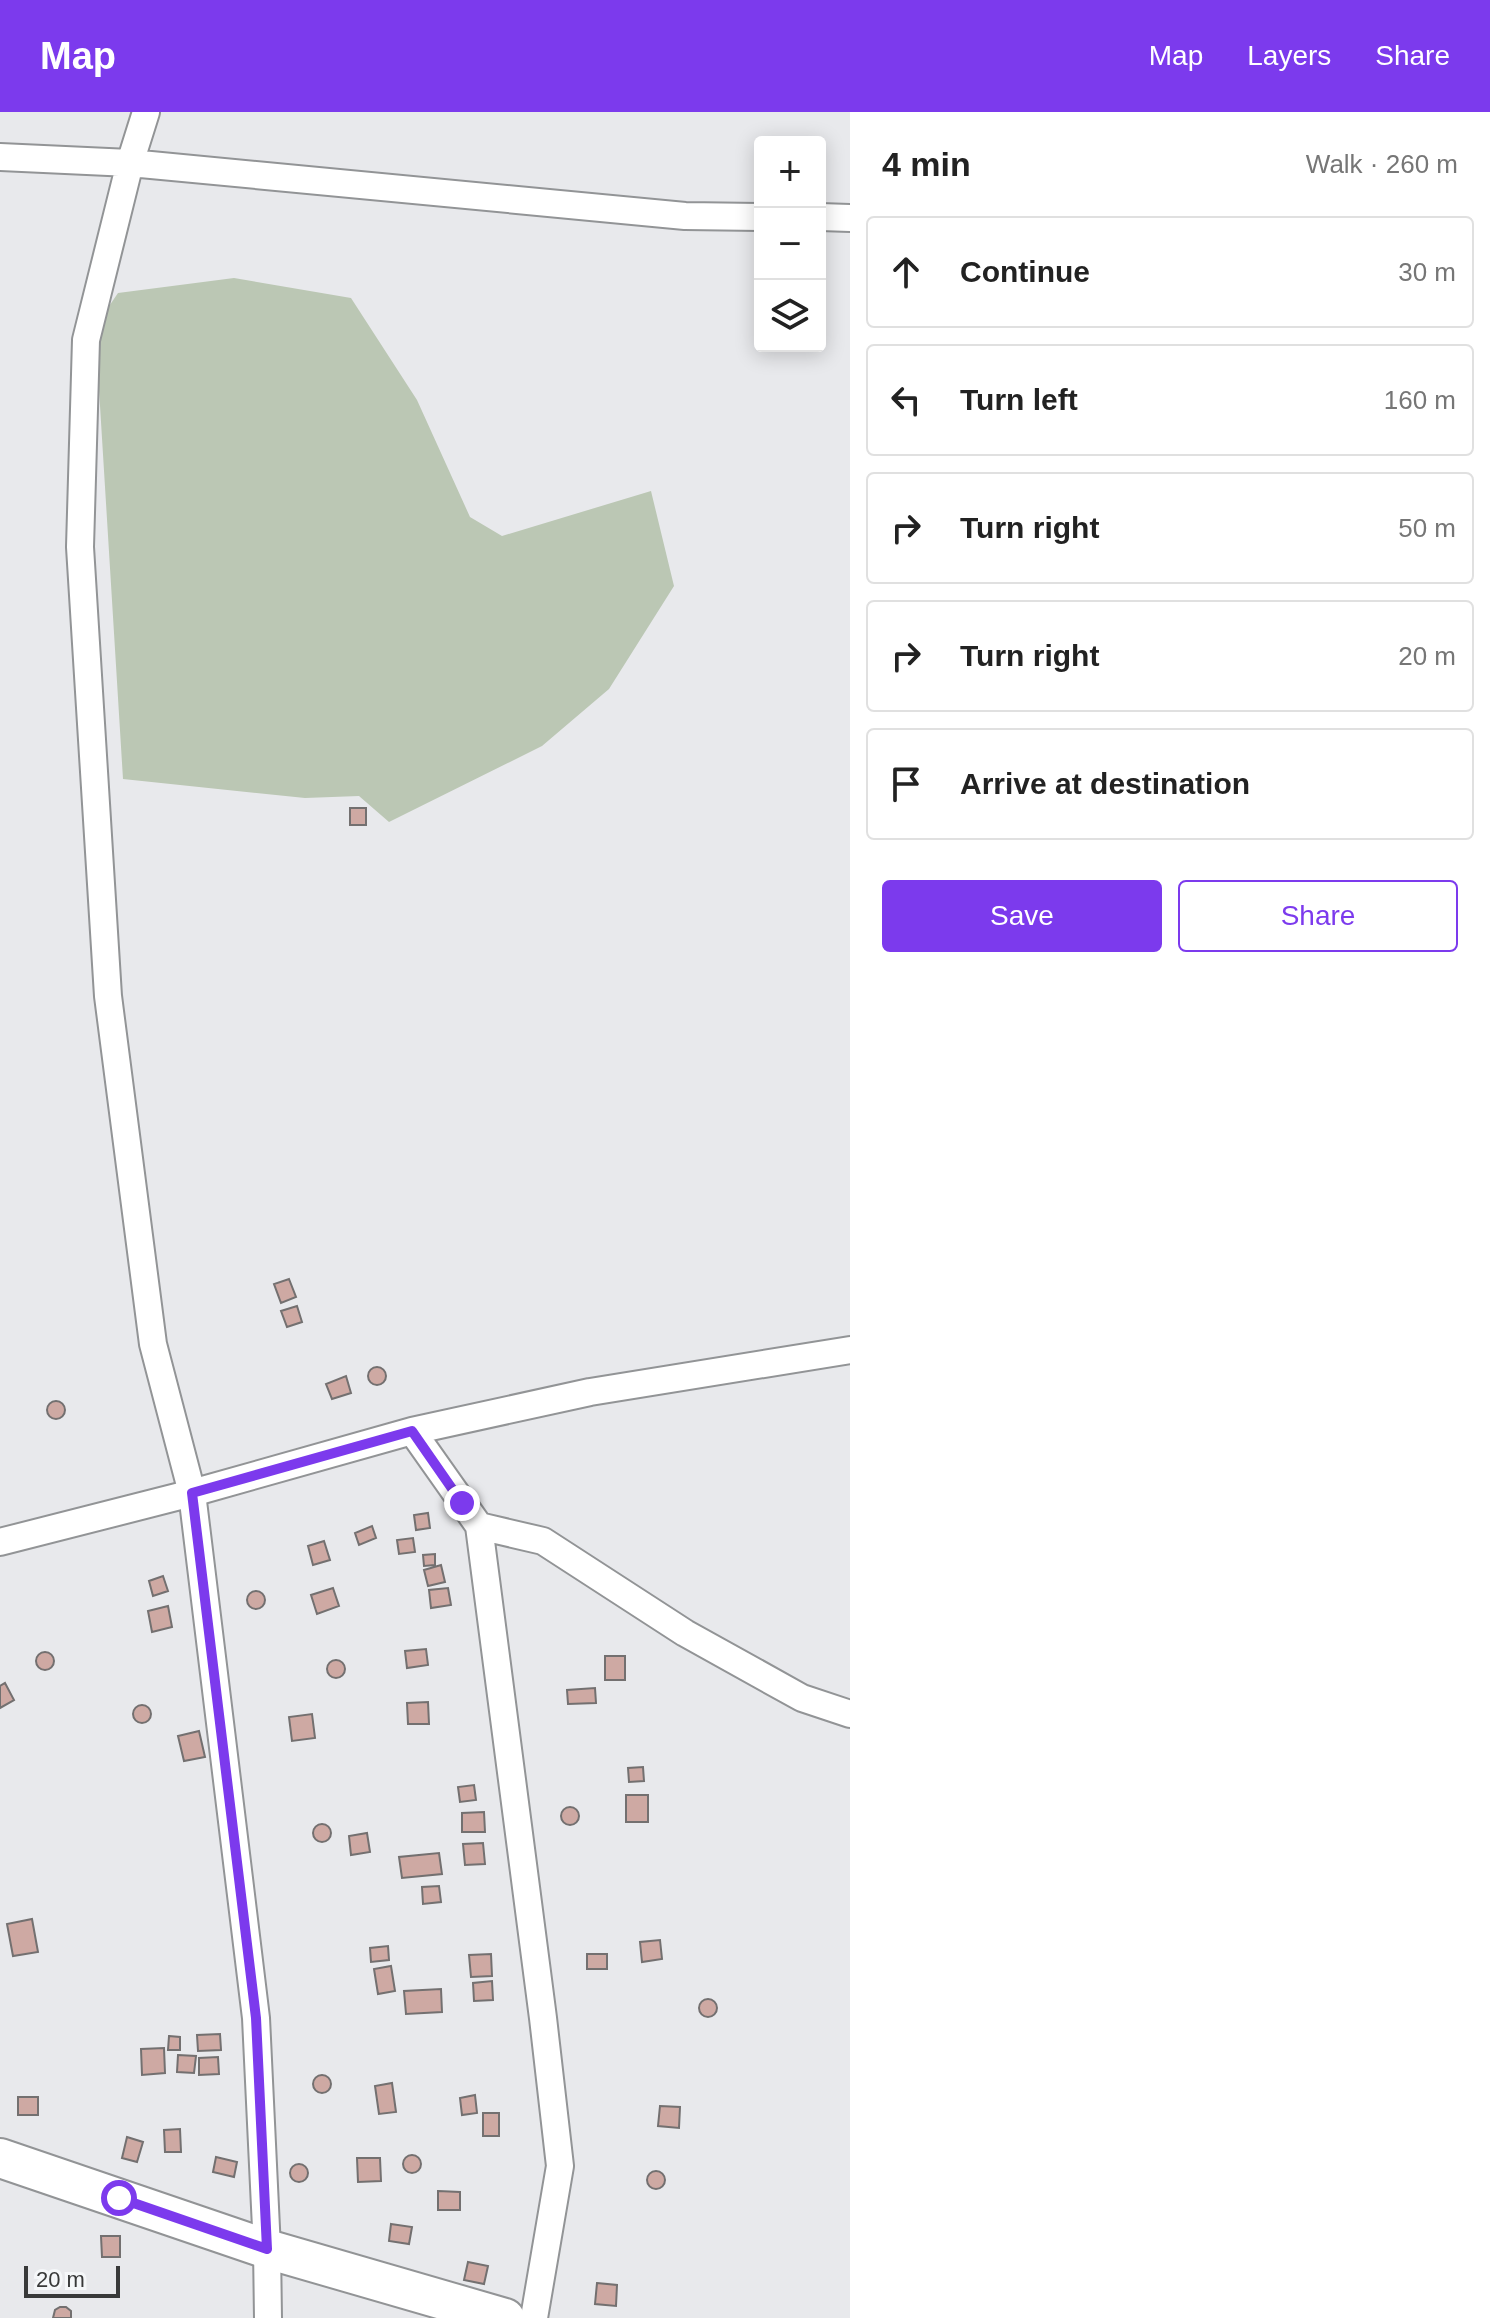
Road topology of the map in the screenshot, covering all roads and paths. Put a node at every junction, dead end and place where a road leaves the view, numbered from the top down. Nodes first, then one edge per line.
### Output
1 (146, 112) edge
2 (0, 157) edge
3 (130, 163) junction
4 (754, 217) edge
5 (826, 217) edge
6 (850, 218) edge
7 (850, 1350) edge
8 (412, 1431) junction
9 (192, 1493) junction
10 (479, 1526) junction
11 (0, 1542) edge
12 (850, 1714) edge
13 (0, 2158) edge
14 (267, 2249) junction
15 (268, 2318) edge
16 (505, 2318) edge
17 (534, 2318) edge

1 - 3 street
2 - 3 street
3 - 4 street
3 - 9 street
5 - 6 street
7 - 8 street
8 - 9 street
8 - 10 street
9 - 11 street
9 - 14 street
10 - 12 street
10 - 17 street
13 - 14 main road
14 - 15 street
14 - 16 main road

